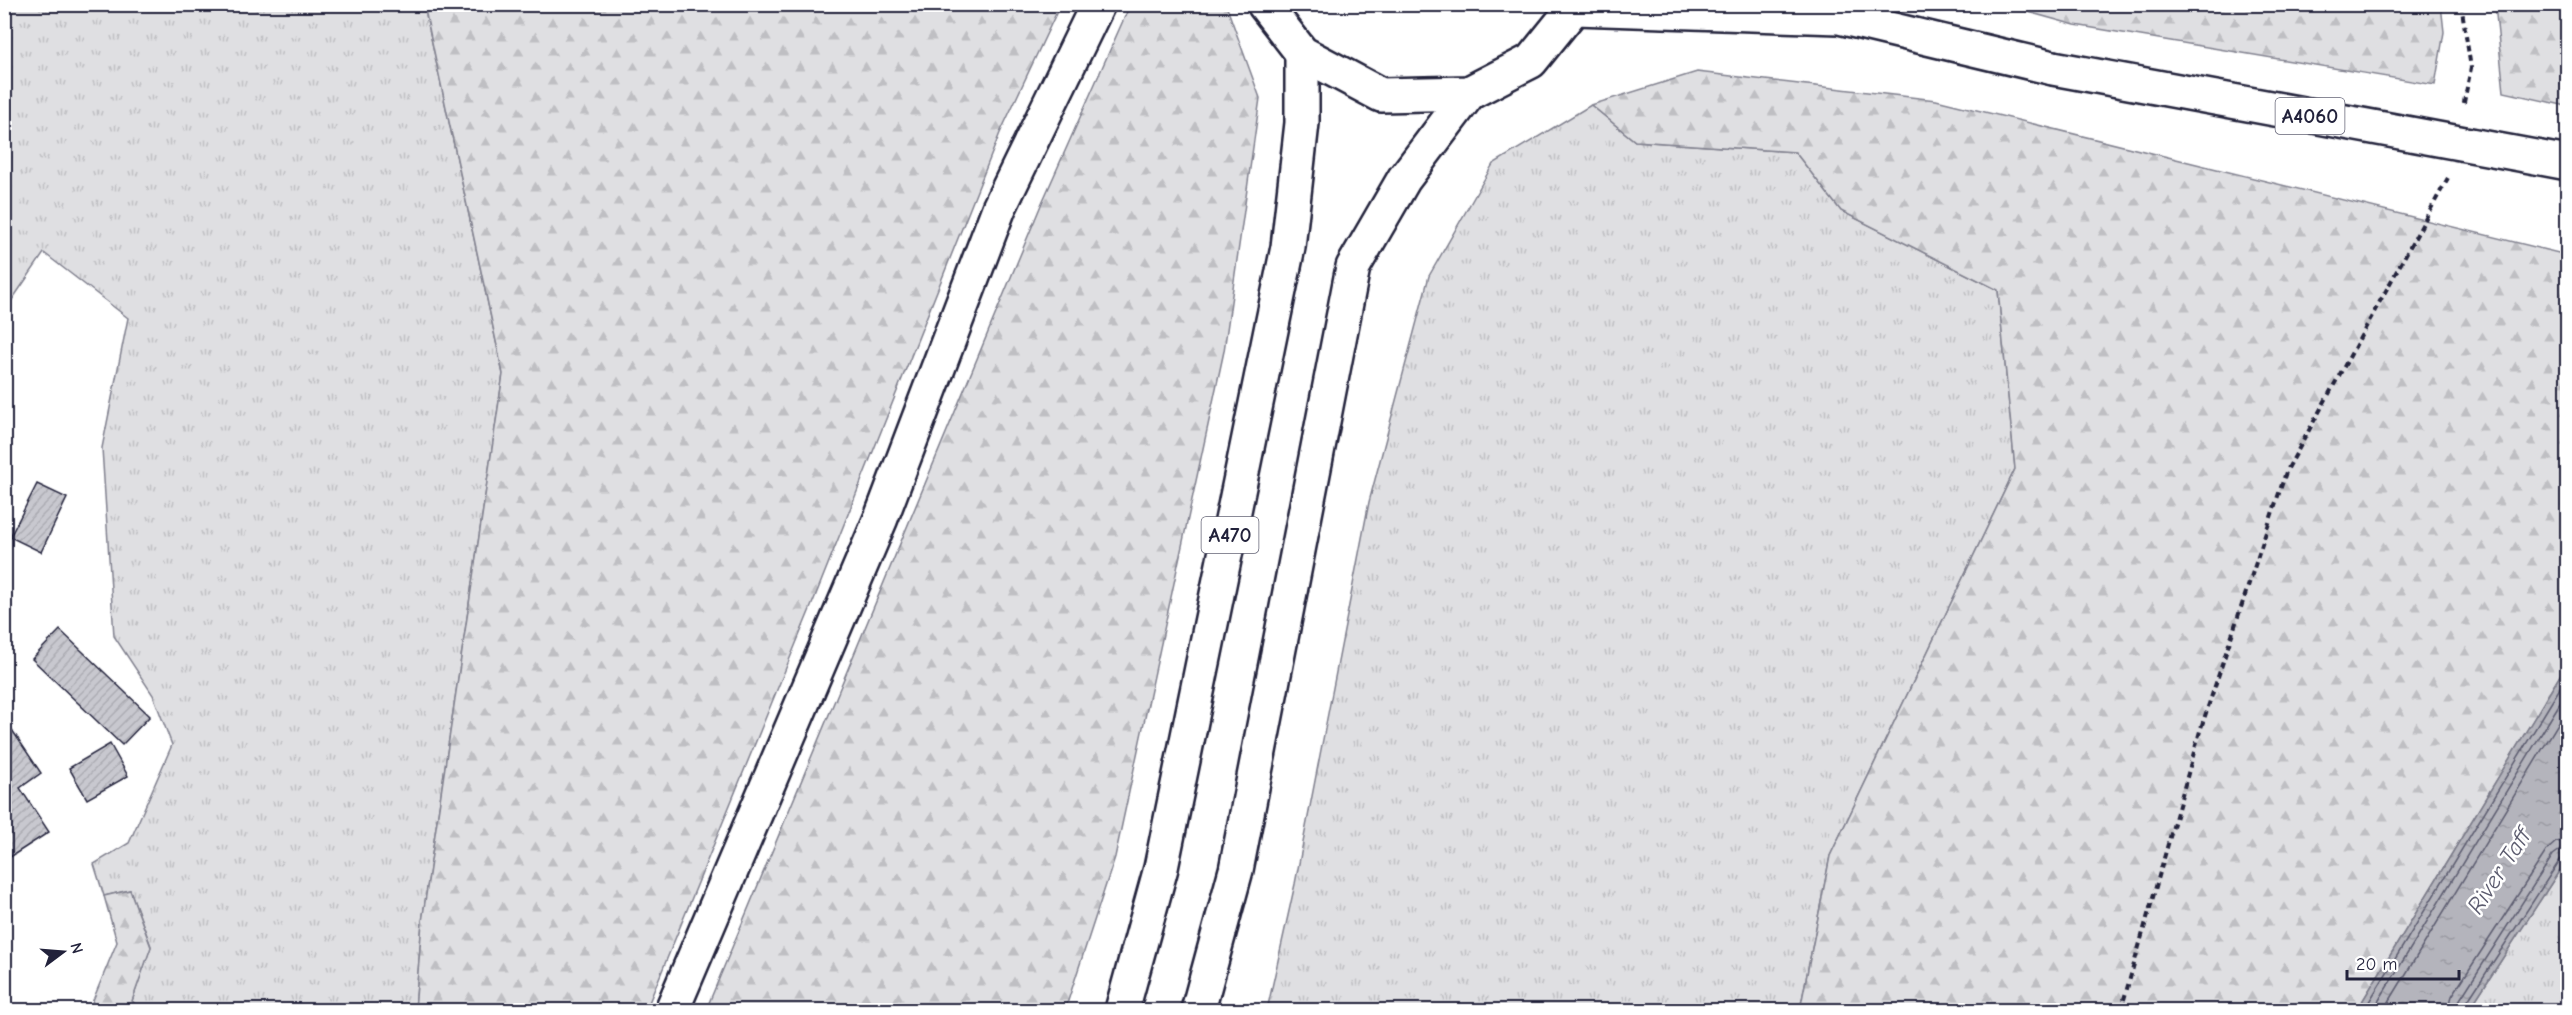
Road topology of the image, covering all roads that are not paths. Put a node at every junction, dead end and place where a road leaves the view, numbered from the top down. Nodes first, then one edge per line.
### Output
1 (1098, 4) edge
2 (1264, 4) edge
3 (1576, 6) edge
4 (1830, 10) edge
5 (1302, 53) junction
6 (1469, 93) junction
7 (2568, 163) edge
8 (672, 1011) edge
9 (1122, 1011) edge
10 (1198, 1011) edge

1 - 8 main road
2 - 5 main road
3 - 4 main road, A4060
3 - 6 main road
4 - 7 main road, A4060, bridge
5 - 6 main road
5 - 9 main road, A470
6 - 10 main road

